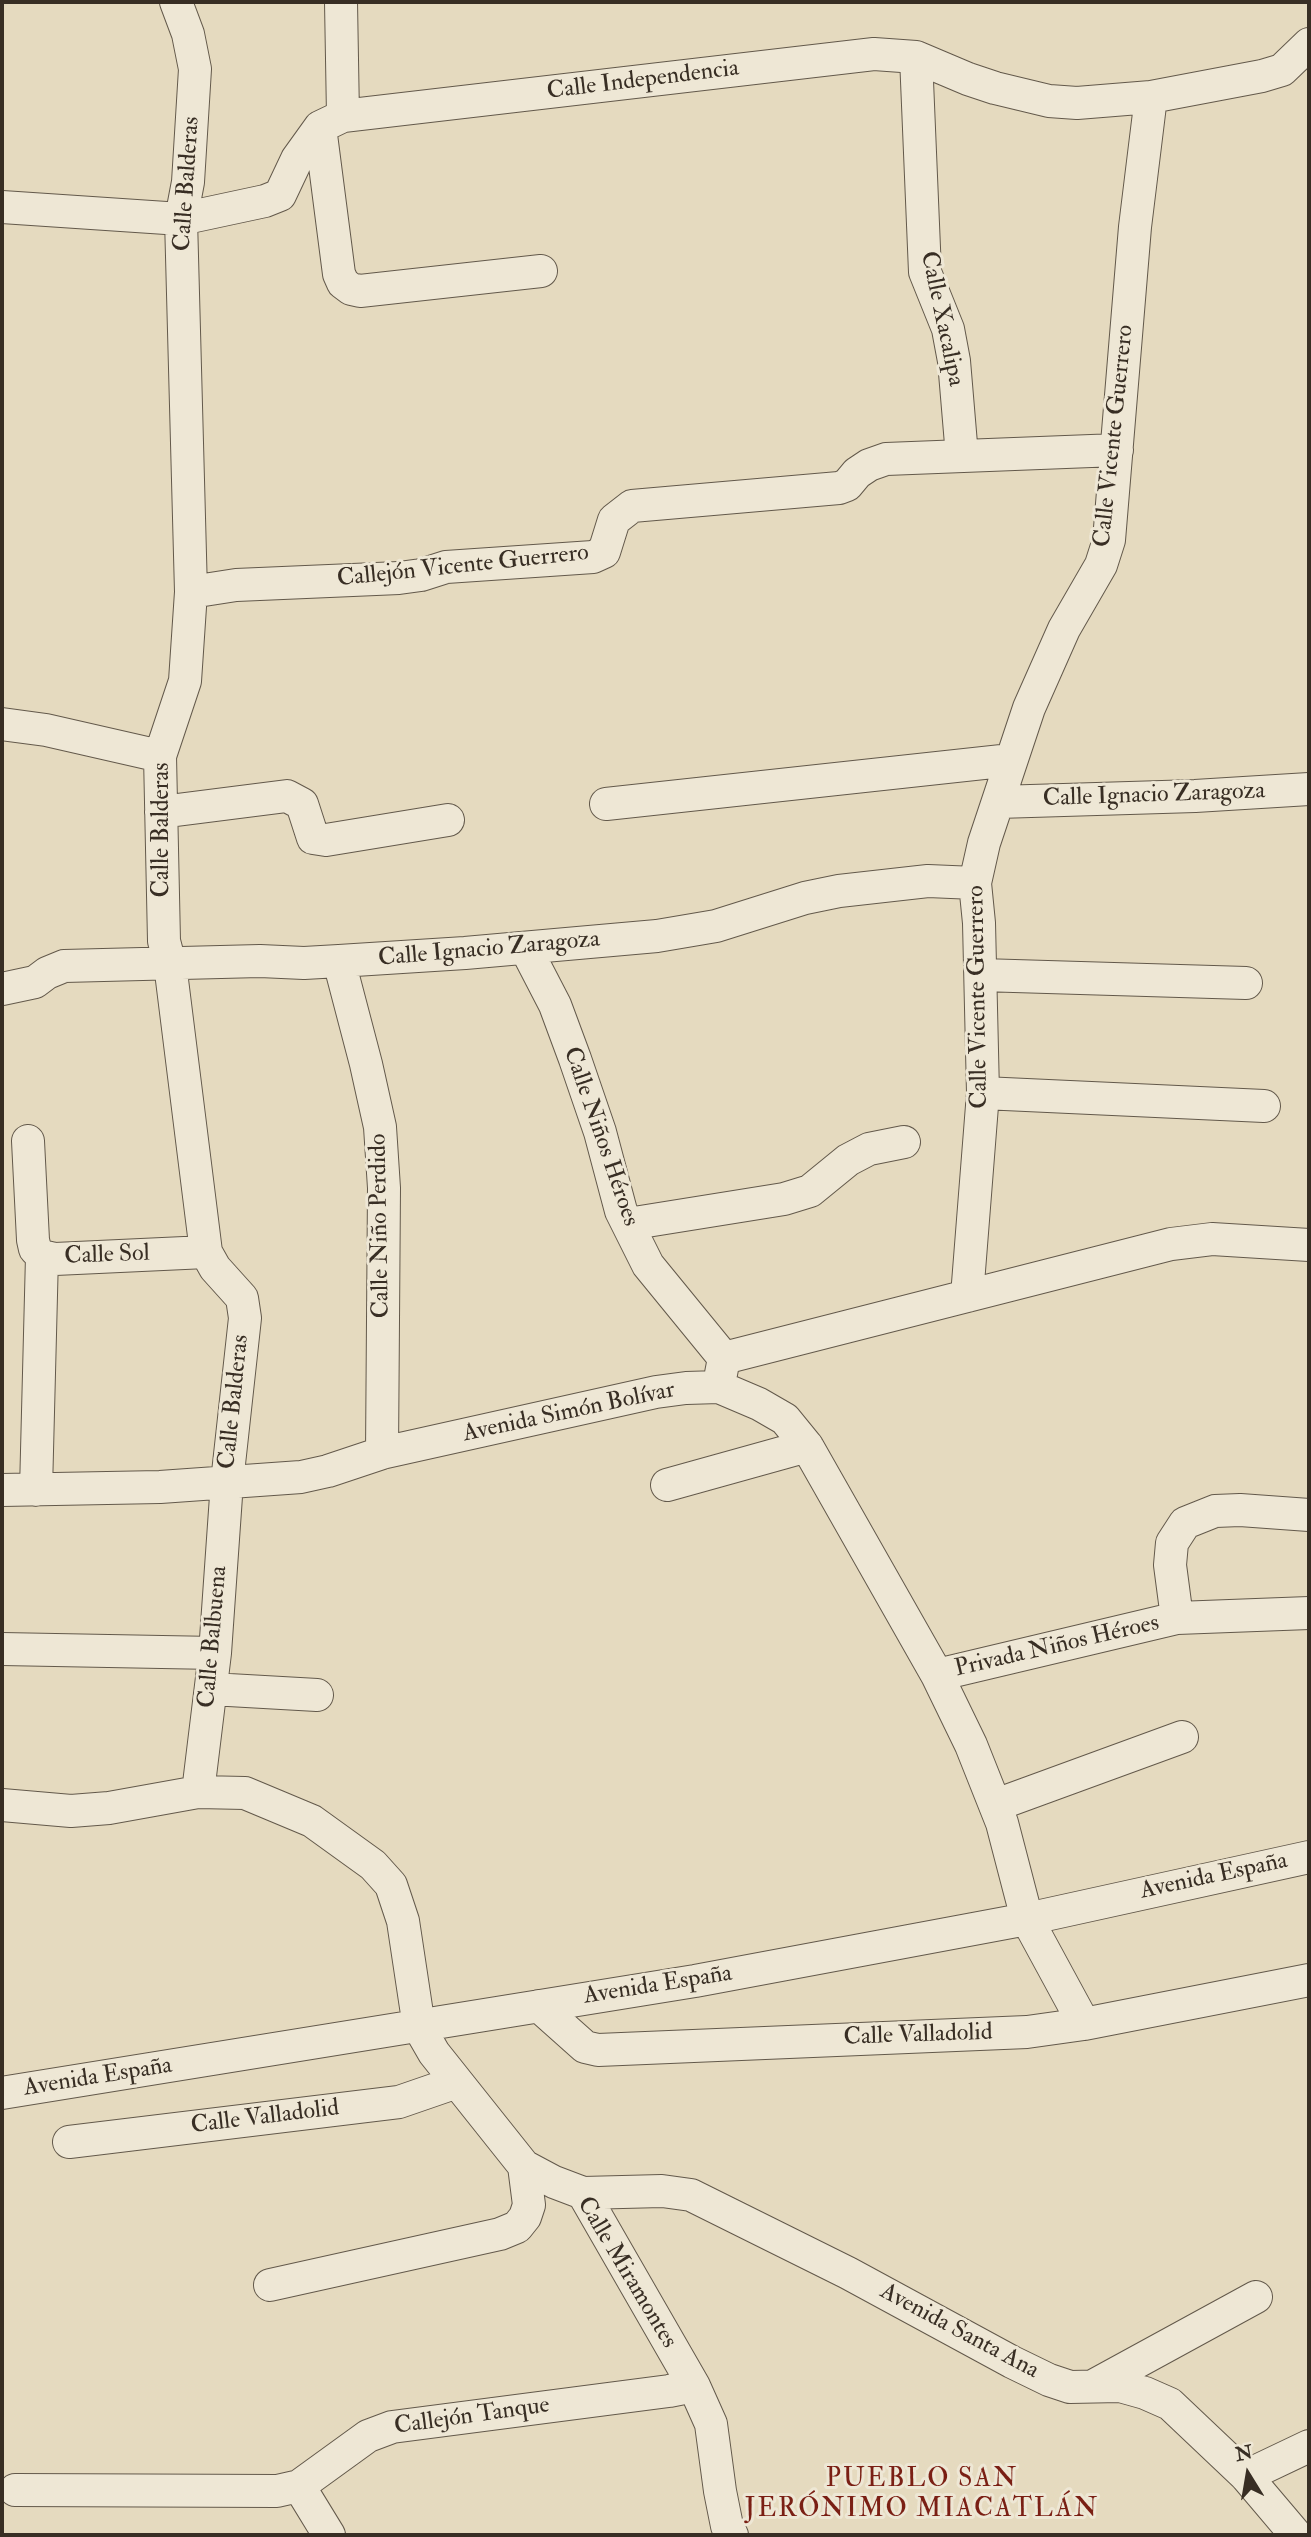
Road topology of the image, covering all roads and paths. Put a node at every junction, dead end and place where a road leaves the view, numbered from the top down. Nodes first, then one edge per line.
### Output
1 (176, 2) edge
2 (341, 2) edge
3 (1309, 44) edge
4 (916, 57) junction
5 (1151, 97) junction
6 (332, 122) junction
7 (2, 207) edge
8 (181, 219) junction
9 (541, 271) dead end
10 (1116, 450) junction
11 (962, 456) junction
12 (191, 592) junction
13 (2, 724) edge
14 (160, 757) junction
15 (1010, 760) junction
16 (1309, 789) edge
17 (998, 802) junction
18 (606, 804) dead end
19 (161, 812) junction
20 (448, 820) dead end
21 (975, 883) junction
22 (526, 948) junction
23 (339, 961) junction
24 (170, 964) junction
25 (981, 975) junction
26 (1246, 983) dead end
27 (2, 989) edge
28 (983, 1093) junction
29 (1264, 1106) dead end
30 (28, 1142) dead end
31 (904, 1142) dead end
32 (628, 1224) junction
33 (1309, 1245) edge
34 (206, 1252) junction
35 (42, 1256) junction
36 (967, 1296) junction
37 (721, 1373) junction
38 (807, 1446) junction
39 (382, 1453) junction
40 (227, 1482) junction
41 (667, 1485) dead end
42 (2, 1490) edge
43 (36, 1490) junction
44 (1309, 1515) edge
45 (1309, 1613) edge
46 (1177, 1618) junction
47 (2, 1649) edge
48 (215, 1653) junction
49 (937, 1675) junction
50 (211, 1689) junction
51 (317, 1695) dead end
52 (1182, 1737) dead end
53 (198, 1792) junction
54 (2, 1805) edge
55 (996, 1805) junction
56 (1309, 1857) edge
57 (1027, 1919) junction
58 (1309, 1980) edge
59 (538, 2006) junction
60 (1084, 2024) junction
61 (419, 2027) junction
62 (457, 2082) junction
63 (2, 2093) edge
64 (69, 2142) dead end
65 (524, 2166) junction
66 (583, 2193) junction
67 (270, 2285) dead end
68 (1256, 2297) dead end
69 (694, 2386) junction
70 (1092, 2386) junction
71 (1309, 2446) edge
72 (1246, 2476) junction
73 (299, 2486) junction
74 (15, 2490) dead end
75 (329, 2535) edge
76 (732, 2535) edge
77 (1296, 2535) edge

1 - 8 street, Calle Balderas
2 - 6 street
3 - 5 street, Calle Independencia
4 - 5 street, Calle Independencia
4 - 6 street, Calle Independencia
4 - 11 street, Calle Xacalipa
5 - 10 street, Calle Vicente Guerrero
6 - 8 street
6 - 9 street
7 - 8 street
8 - 12 street, Calle Balderas
10 - 11 street, Callejón Vicente Guerrero
10 - 15 street, Calle Vicente Guerrero
11 - 12 street, Callejón Vicente Guerrero
12 - 14 street, Calle Balderas
13 - 14 street
14 - 19 street, Calle Balderas
15 - 17 street, Calle Vicente Guerrero
15 - 18 street
16 - 17 street, Calle Ignacio Zaragoza
17 - 21 street, Calle Vicente Guerrero
19 - 20 street
19 - 24 street, Calle Balderas
21 - 22 street, Calle Ignacio Zaragoza
21 - 25 street, Calle Vicente Guerrero
22 - 23 street, Calle Ignacio Zaragoza
22 - 32 street, Calle Niños Héroes
23 - 24 street, Calle Ignacio Zaragoza
23 - 39 street, Calle Niño Perdido
24 - 27 street, Calle Ignacio Zaragoza
24 - 34 street, Calle Balderas
25 - 26 street
25 - 28 street, Calle Vicente Guerrero
28 - 29 street
28 - 36 street, Calle Vicente Guerrero
30 - 35 street, Calle Sol
31 - 32 street
32 - 37 street, Calle Niños Héroes
33 - 36 street, Avenida Simón Bolívar
34 - 35 street, Calle Sol
34 - 40 street, Calle Balderas
35 - 43 street
36 - 37 street, Avenida Simón Bolívar
37 - 38 street, Avenida Simón Bolívar
37 - 39 street, Avenida Simón Bolívar
38 - 41 street
38 - 49 street, Avenida Simón Bolívar
39 - 40 street, Avenida Simón Bolívar
40 - 43 street, Avenida Simón Bolívar
40 - 48 street, Calle Balbuena
42 - 43 street, Avenida Simón Bolívar
44 - 46 street, Privada Niños Héroes
45 - 46 street, Privada Niños Héroes
46 - 49 street, Privada Niños Héroes
47 - 48 street
48 - 50 street, Calle Balbuena
49 - 55 street, Avenida Simón Bolívar
50 - 51 street
50 - 53 street, Calle Balbuena
52 - 55 street
53 - 54 street
53 - 61 street
55 - 57 street, Avenida Simón Bolívar
56 - 57 street, Avenida España
57 - 59 street, Avenida España
57 - 60 street, Avenida Simón Bolívar
58 - 60 street, Calle Valladolid
59 - 60 street, Calle Valladolid
59 - 61 street, Avenida España
61 - 62 street, Calle Miramontes
61 - 63 street, Avenida España
62 - 64 street, Calle Valladolid
62 - 65 street, Calle Miramontes
65 - 66 street, Calle Miramontes
65 - 67 street
66 - 69 street, Calle Miramontes
66 - 70 street, Avenida Santa Ana
68 - 70 street
69 - 73 street, Callejón Tanque
69 - 76 street, Calle Miramontes
70 - 72 street, Avenida Santa Ana
71 - 72 street
72 - 77 street, Avenida Santa Ana
73 - 74 street, Callejón Tanque
73 - 75 street

